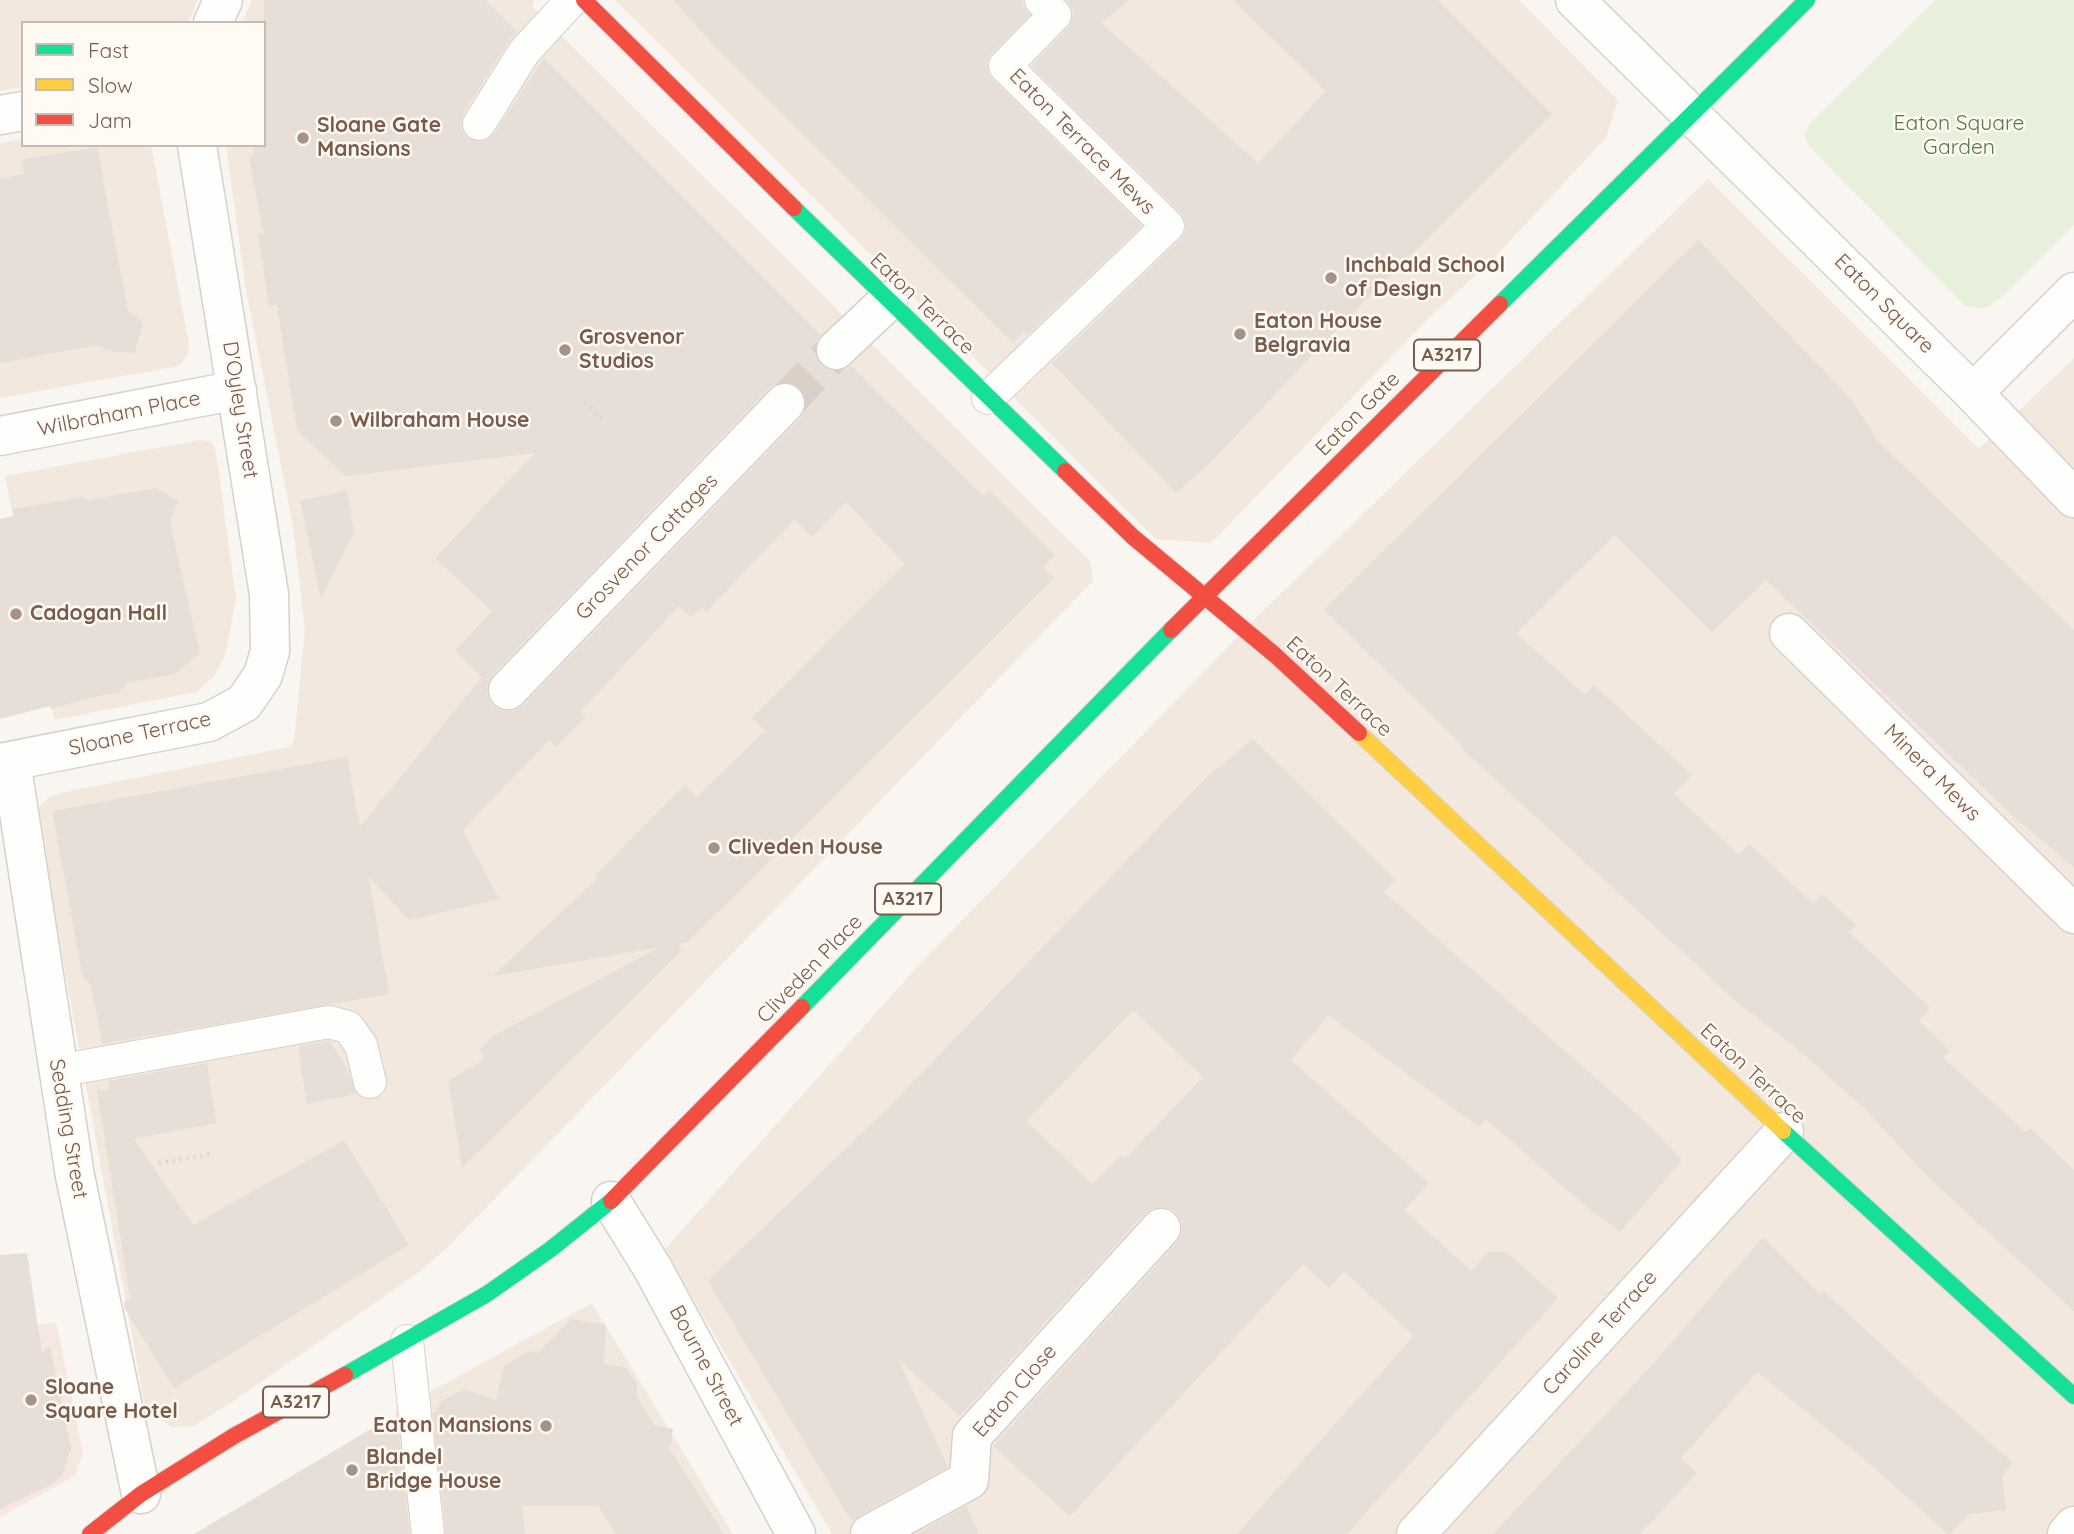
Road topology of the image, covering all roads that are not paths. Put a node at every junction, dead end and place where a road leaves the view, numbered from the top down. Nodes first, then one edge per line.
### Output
1 (223, 0) edge
2 (572, 0) edge
3 (583, 0) edge
4 (1041, 0) edge
5 (1575, 0) edge
6 (1807, 0) edge
7 (214, 21) edge
8 (21, 111) edge
9 (0, 115) edge
10 (1693, 115) junction
11 (479, 124) dead end
12 (197, 147) edge
13 (2074, 292) edge
14 (888, 301) junction
15 (836, 351) tunnel mouth
16 (237, 390) junction
17 (1973, 393) junction
18 (988, 398) junction
19 (785, 403) tunnel mouth
20 (0, 436) edge
21 (2074, 498) edge
22 (1204, 597) junction
23 (1789, 634) dead end
24 (263, 675) joint
25 (508, 690) dead end
26 (6, 762) edge
27 (2074, 914) edge
28 (58, 1071) junction
29 (370, 1082) dead end
30 (1784, 1132) junction
31 (611, 1201) junction
32 (1161, 1228) dead end
33 (407, 1341) junction
34 (2074, 1396) edge
35 (140, 1507) junction
36 (2074, 1526) edge
37 (90, 1534) edge
38 (428, 1534) edge
39 (796, 1534) edge
40 (870, 1534) edge
41 (1416, 1534) edge
42 (2067, 1534) edge

1 - 7 street
2 - 11 lane
3 - 14 main road, Eaton Terrace
4 - 18 lane, Eaton Terrace Mews
5 - 10 street, Eaton Square
6 - 10 main road, A3217
8 - 9 street
10 - 17 street, Eaton Square
10 - 22 main road, Eaton Gate / A3217
12 - 16 street, D'Oyley Street
13 - 17 street
14 - 15 street
14 - 18 main road, Eaton Terrace
16 - 20 street, Wilbraham Place
16 - 24 street, D'Oyley Street
17 - 21 street, Eaton Square
18 - 22 main road, Eaton Terrace
19 - 25 street, Grosvenor Cottages
22 - 30 main road, Eaton Terrace
22 - 31 main road, Cliveden Place / A3217
23 - 27 street, Minera Mews
24 - 26 street, Sloane Terrace
26 - 28 street, Sedding Street
28 - 29 lane
28 - 35 street, Sedding Street
30 - 34 main road, Eaton Terrace
30 - 41 street, Caroline Terrace
31 - 33 main road, Cliveden Place / A3217
31 - 39 street, Bourne Street
32 - 40 street, Eaton Close
33 - 35 main road, A3217
33 - 38 lane
35 - 37 main road, A3217
36 - 42 street

